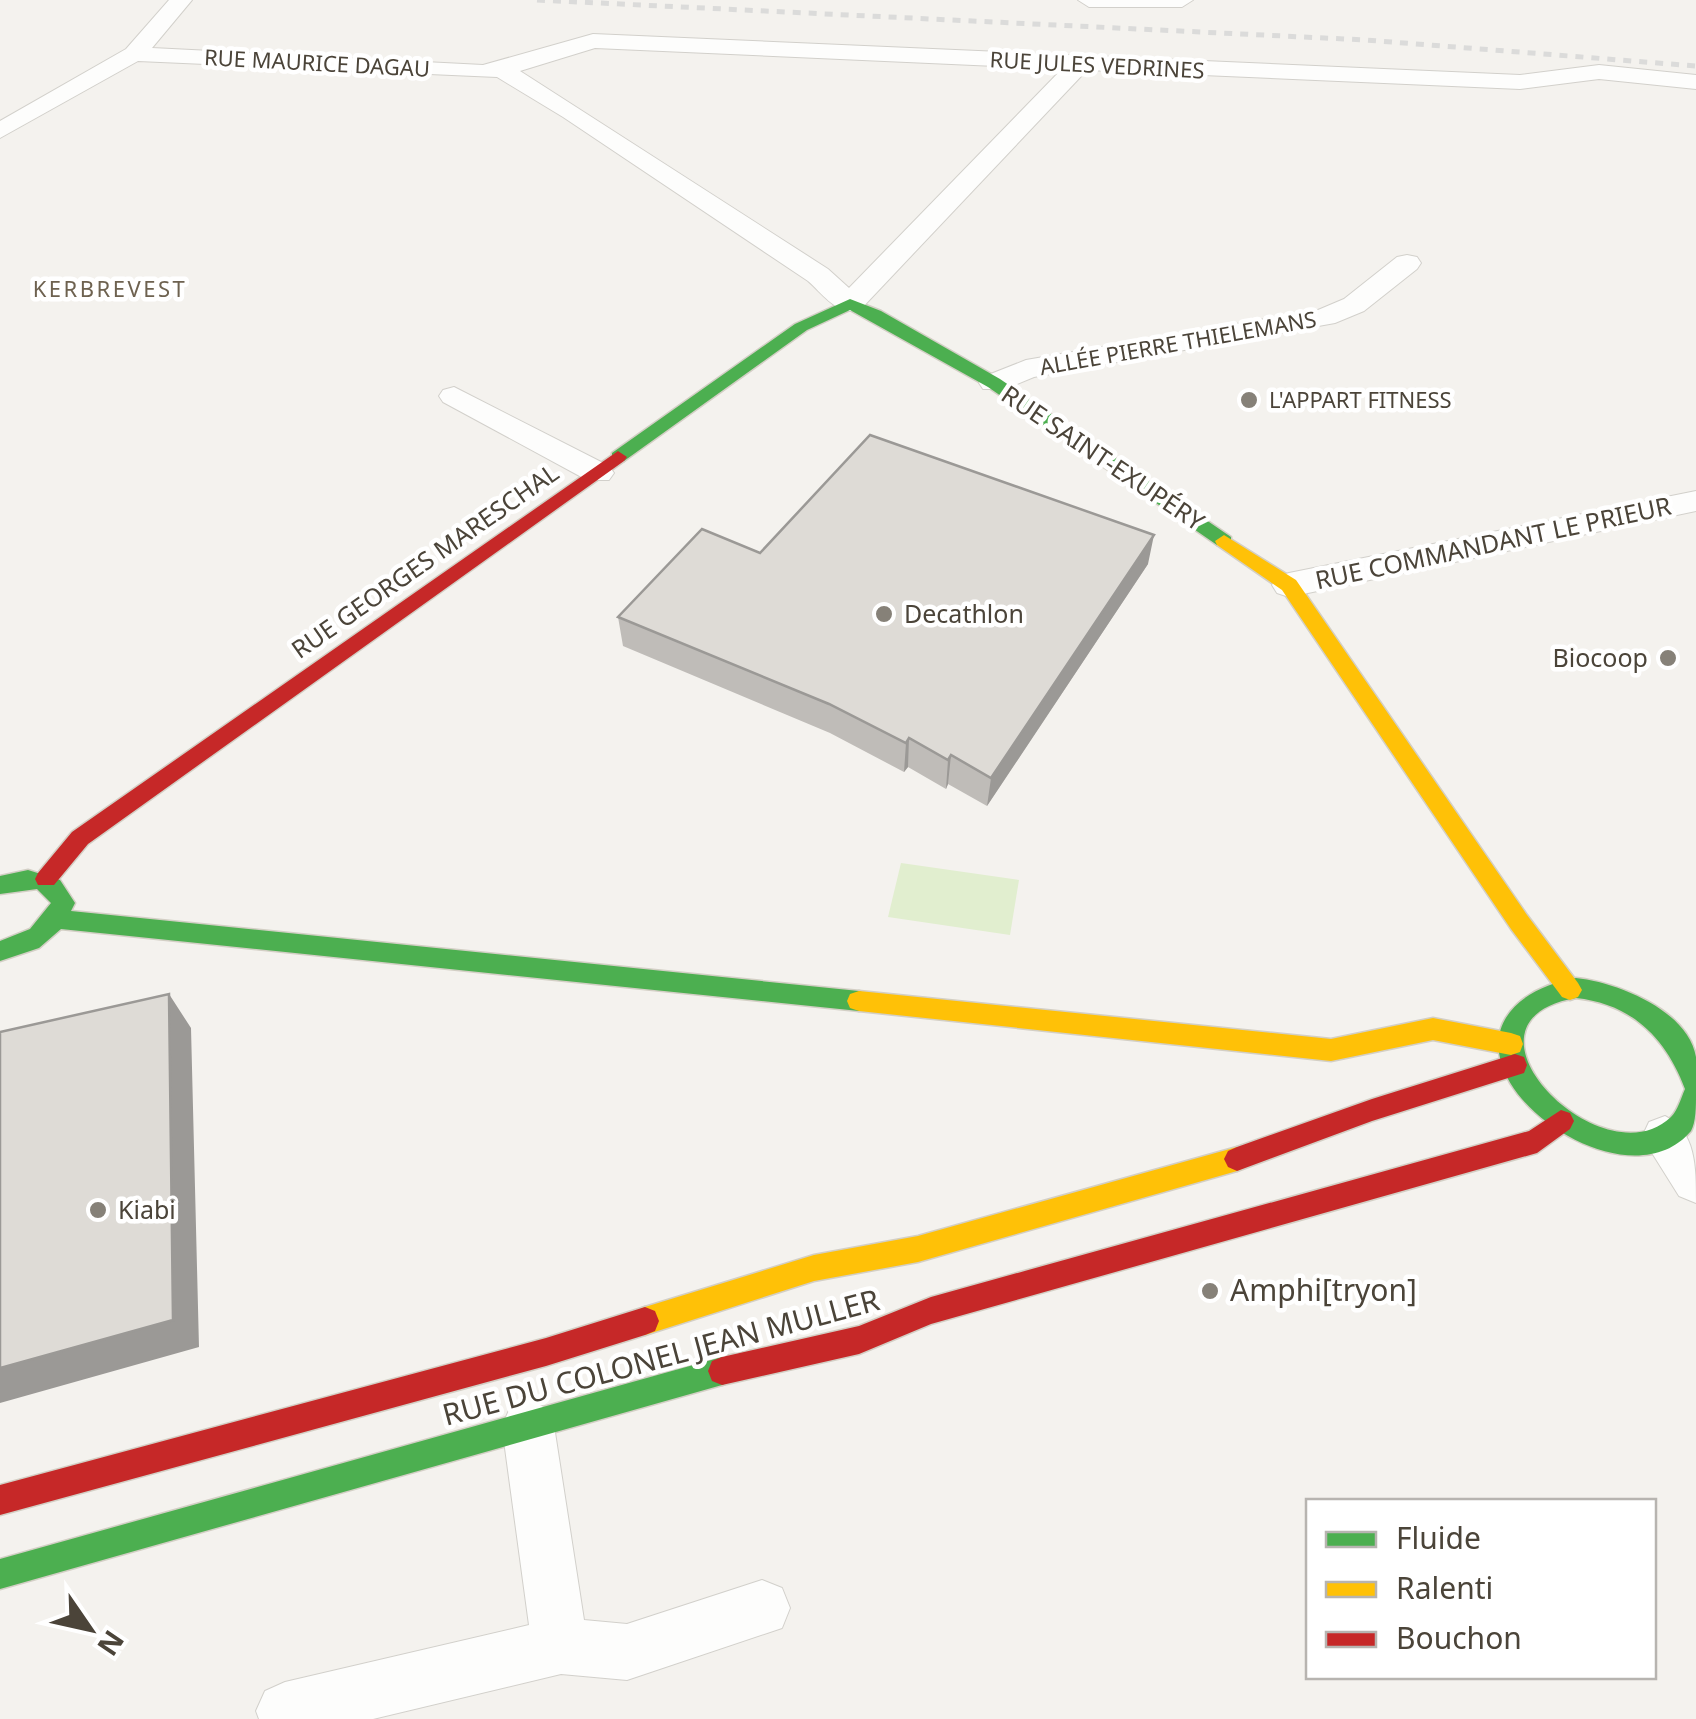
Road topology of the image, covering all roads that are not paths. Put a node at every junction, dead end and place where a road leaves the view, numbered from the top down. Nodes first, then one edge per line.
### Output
1 (181, 0) edge
2 (1089, 0) edge
3 (1182, 0) edge
4 (134, 54) junction
5 (1079, 64) junction
6 (501, 70) junction
7 (1696, 82) edge
8 (0, 131) edge
9 (1407, 262) dead end
10 (850, 304) junction
11 (994, 383) junction
12 (454, 396) dead end
13 (598, 473) junction
14 (1696, 501) edge
15 (1289, 585) junction
16 (46, 879) junction
17 (0, 884) edge
18 (58, 919) junction
19 (0, 951) edge
20 (1570, 990) junction
21 (1513, 1054) junction
22 (1696, 1089) edge
23 (1561, 1122) junction
24 (1665, 1137) junction
25 (1696, 1181) edge
26 (528, 1426) junction
27 (0, 1500) edge
28 (0, 1574) edge
29 (762, 1608) dead end
30 (562, 1646) junction
31 (285, 1711) dead end

1 - 4 street
2 - 3 street
4 - 6 street, RUE MAURICE DAGAU
4 - 8 street
5 - 6 street, RUE JULES VEDRINES
5 - 7 street, RUE JULES VEDRINES
5 - 10 street
6 - 10 street, RUE SAINT-EXUPÉRY
9 - 11 street, ALLÉE PIERRE THIELEMANS
10 - 11 main road, RUE SAINT-EXUPÉRY
10 - 13 main road, RUE GEORGES MARESCHAL
11 - 15 main road, RUE SAINT-EXUPÉRY
12 - 13 street
13 - 16 main road, RUE GEORGES MARESCHAL
14 - 15 street, RUE COMMANDANT LE PRIEUR
15 - 20 main road, RUE SAINT-EXUPÉRY
16 - 17 main road
16 - 18 main road
18 - 19 main road
18 - 21 main road
20 - 21 main road
20 - 22 main road
21 - 23 main road
21 - 27 main road, RUE DU COLONEL JEAN MULLER
22 - 24 main road
23 - 24 main road
23 - 26 main road, RUE DU COLONEL JEAN MULLER
24 - 25 street
26 - 28 main road, RUE DU COLONEL JEAN MULLER
26 - 30 street
29 - 30 street
30 - 31 street

